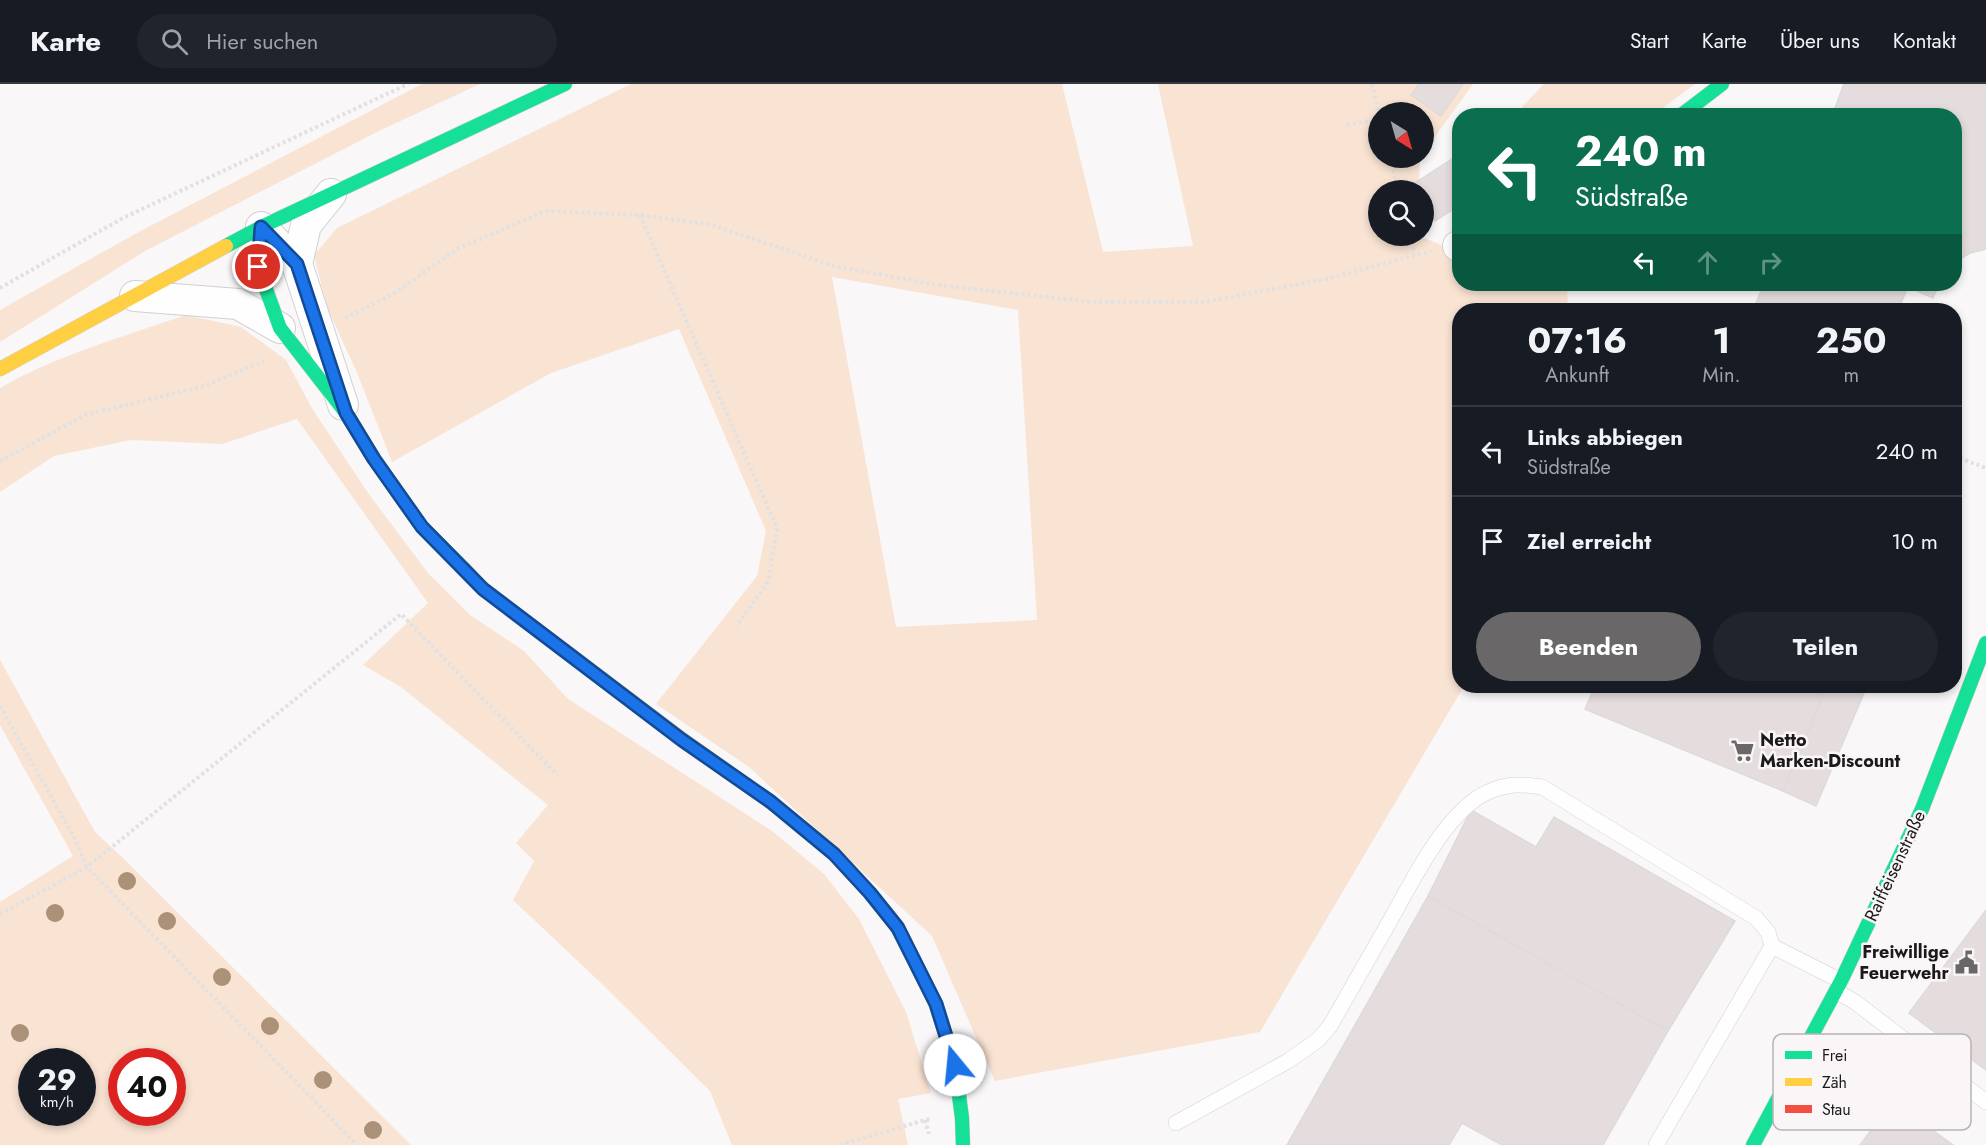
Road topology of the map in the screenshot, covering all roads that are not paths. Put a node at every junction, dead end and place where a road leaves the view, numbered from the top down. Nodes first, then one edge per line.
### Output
1 (565, 84) edge
2 (1722, 84) edge
3 (1690, 108) edge
4 (331, 194) junction
5 (261, 227) junction
6 (297, 264) junction
7 (135, 296) junction
8 (280, 328) junction
9 (0, 369) edge
10 (346, 413) junction
11 (1986, 643) edge
12 (1772, 946) junction
13 (1838, 986) junction
14 (1812, 1034) edge
15 (1897, 1034) edge
16 (1971, 1091) edge
17 (1986, 1102) edge
18 (1773, 1108) edge
19 (1176, 1123) dead end
20 (963, 1145) edge
21 (1656, 1145) edge
22 (1753, 1145) edge

1 - 4 street
2 - 3 street
4 - 5 street
4 - 6 street
5 - 6 street
5 - 7 street
5 - 8 street
6 - 10 street
7 - 8 street
7 - 9 street
8 - 10 street
10 - 20 street
11 - 13 street, Raiffeisenstraße
12 - 13 lane
12 - 19 lane
12 - 21 lane
13 - 14 street, Raiffeisenstraße
13 - 15 lane
16 - 17 lane
18 - 22 street, Raiffeisenstraße

